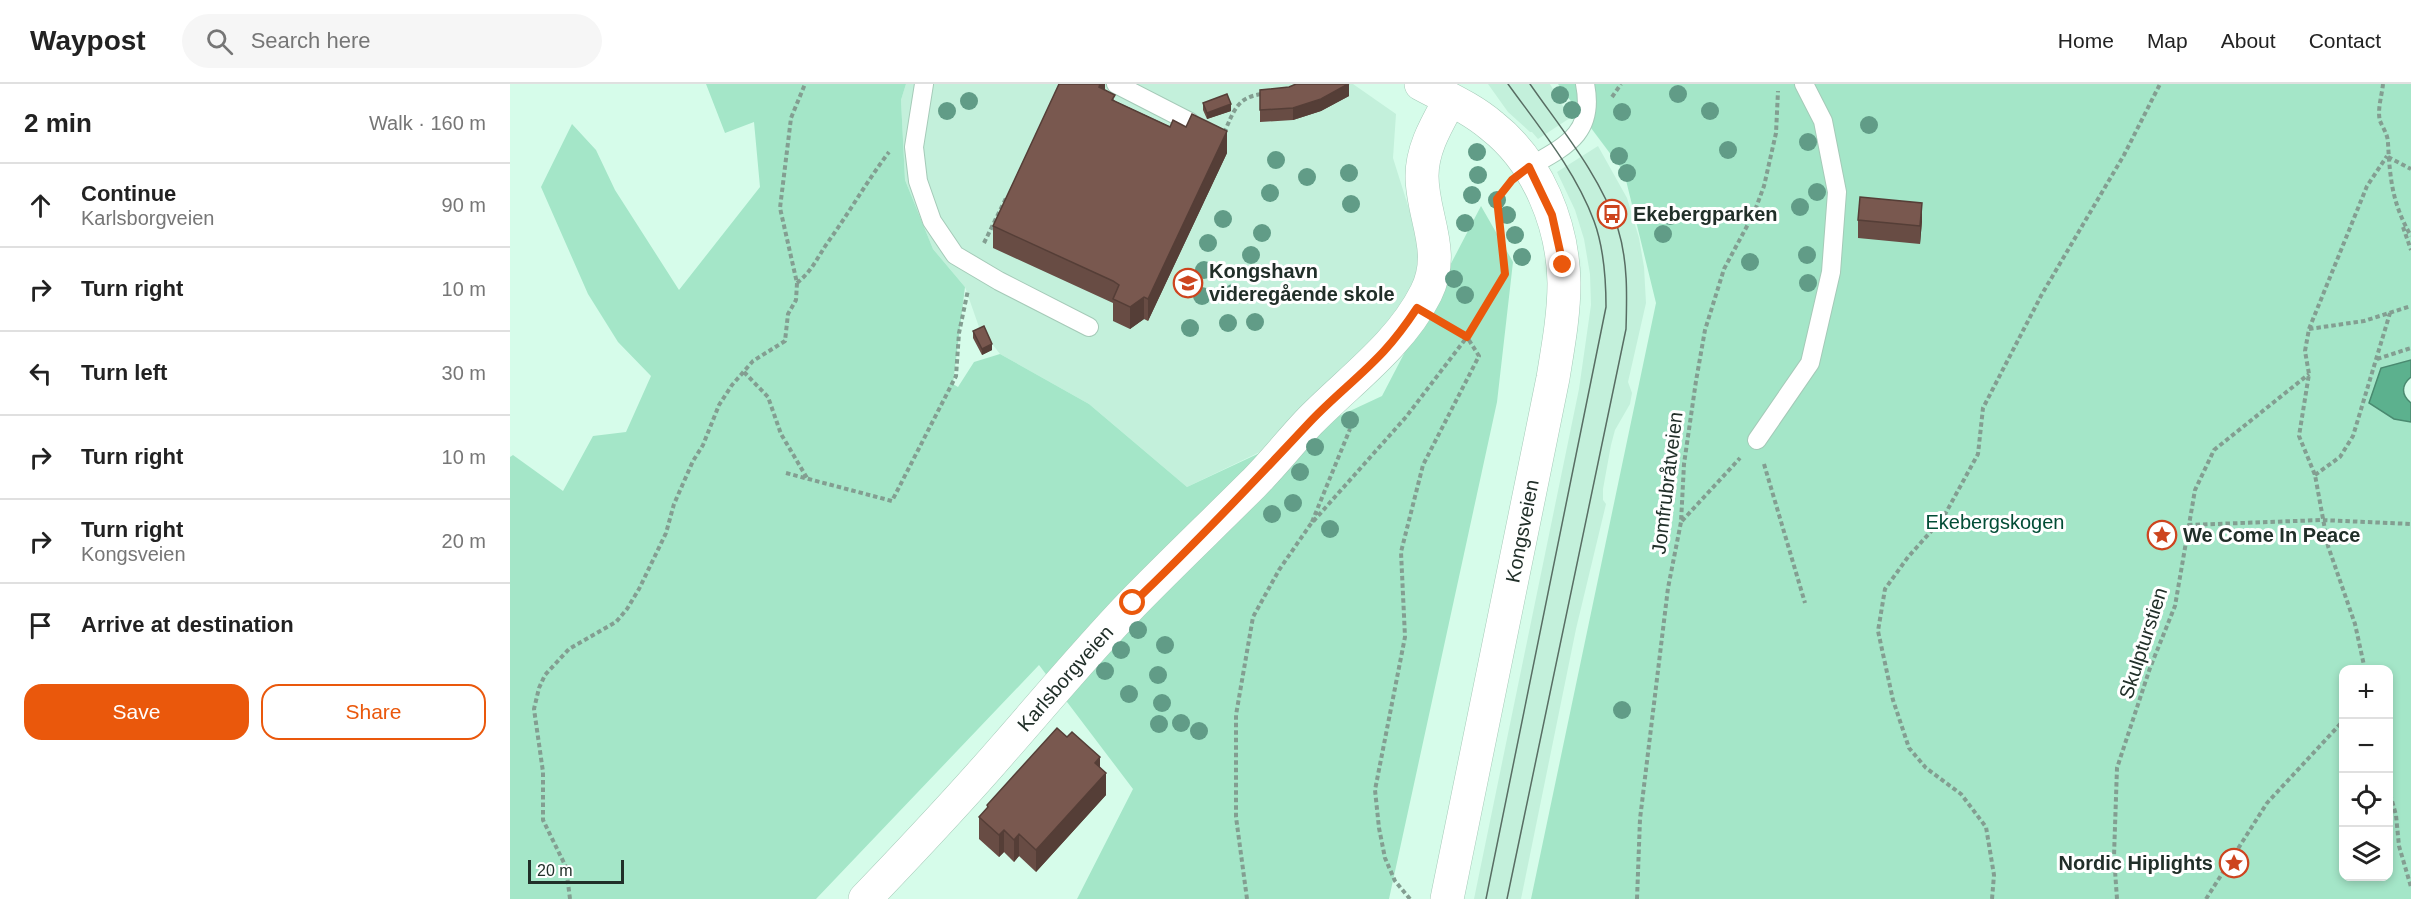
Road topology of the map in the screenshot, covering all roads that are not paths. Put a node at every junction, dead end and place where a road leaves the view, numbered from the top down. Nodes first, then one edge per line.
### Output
1 (924, 84) edge
2 (1116, 84) edge
3 (1421, 84) edge
4 (1585, 84) edge
5 (1804, 84) edge
6 (1450, 100) junction
7 (1190, 122) edge
8 (1529, 167) junction
9 (1089, 327) dead end
10 (1757, 440) road end
11 (865, 899) edge
12 (1447, 899) edge

1 - 9 lane
2 - 7 lane
3 - 6 street, Kongsveien
4 - 8 lane
5 - 10 lane
6 - 8 street, Kongsveien
6 - 11 street, Karlsborgveien
8 - 12 street, Kongsveien

